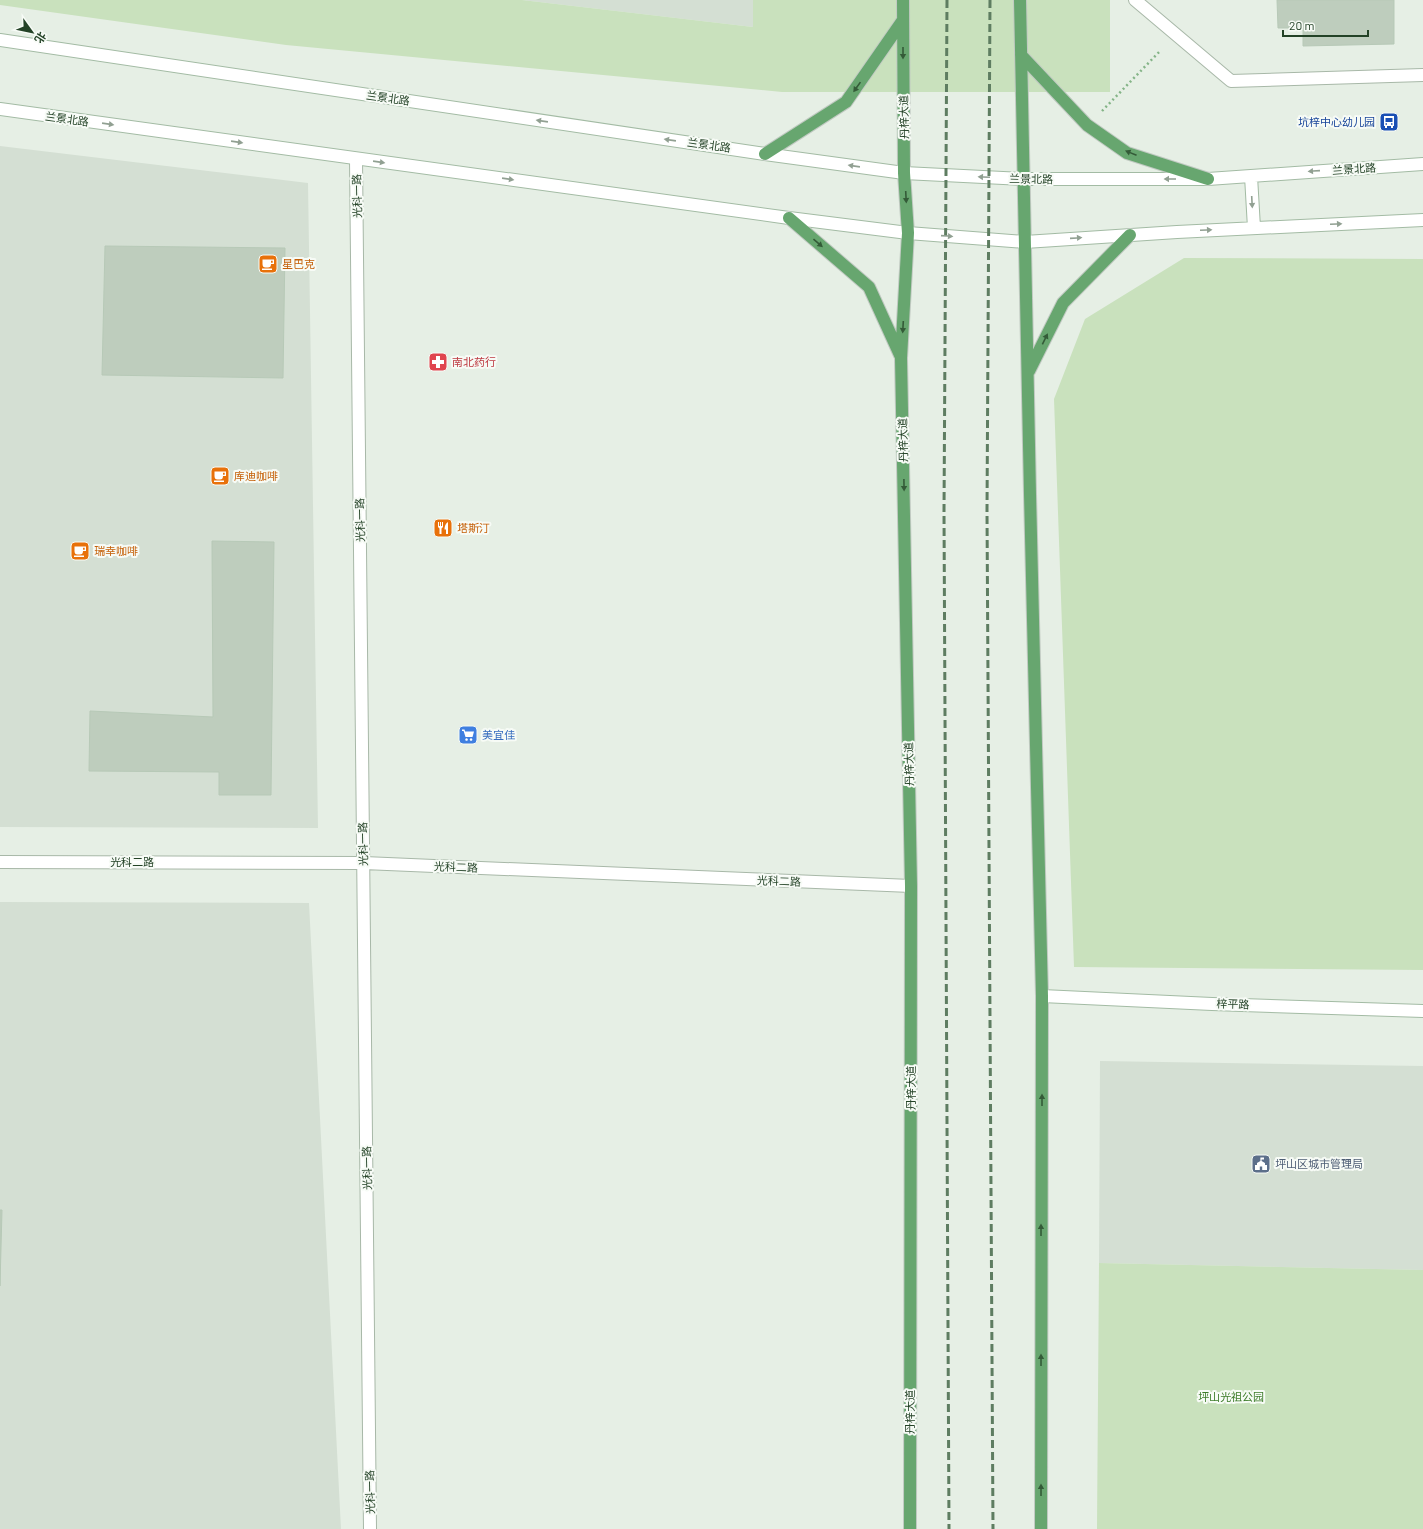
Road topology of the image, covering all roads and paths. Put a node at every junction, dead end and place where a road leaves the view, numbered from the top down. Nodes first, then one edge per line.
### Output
1 (903, 0) edge
2 (1020, 0) edge
3 (1135, 0) edge
4 (903, 20) junction
5 (1176, 34) junction
6 (0, 40) edge
7 (1022, 55) junction
8 (1423, 75) edge
9 (0, 109) edge
10 (1087, 125) junction
11 (765, 154) junction
12 (356, 159) junction
13 (1423, 164) edge
14 (904, 173) junction
15 (1251, 176) junction
16 (1208, 178) junction
17 (1023, 179) junction
18 (789, 218) junction
19 (1423, 220) edge
20 (1254, 228) junction
21 (908, 233) junction
22 (1130, 235) junction
23 (1025, 242) junction
24 (902, 358) junction
25 (1028, 374) junction
26 (0, 862) edge
27 (364, 863) junction
28 (911, 886) junction
29 (1042, 996) junction
30 (1423, 1011) edge
31 (370, 1529) edge
32 (910, 1529) edge
33 (1041, 1529) edge

1 - 4 main road, 丹梓大道
2 - 7 main road
3 - 5 street
4 -> 11 main road
4 -> 14 main road, 丹梓大道
5 - 8 street
5 - 10 path
11 -> 6 street, 兰景北路
7 - 10 main road
7 - 17 main road
9 -> 12 street, 兰景北路
16 -> 10 main road
14 -> 11 street, 兰景北路
12 -> 18 street, 兰景北路
12 - 27 street, 光科一路
13 -> 15 street, 兰景北路
17 -> 14 street, 兰景北路
14 -> 21 main road, 丹梓大道
15 - 16 street, 兰景北路
15 -> 20 street
16 -> 17 street, 兰景北路
17 - 23 main road
18 - 21 street, 兰景北路
18 -> 24 main road
20 -> 19 street, 兰景北路
22 -> 20 street, 兰景北路
21 -> 23 street, 兰景北路
21 -> 24 main road, 丹梓大道
23 -> 22 street, 兰景北路
25 -> 22 main road
23 - 25 main road
24 -> 28 main road, 丹梓大道
25 - 29 main road
26 - 27 street, 光科二路
27 - 28 street, 光科二路
27 - 31 street, 光科一路
28 - 32 main road, 丹梓大道
29 - 30 street, 梓平路
33 -> 29 main road

